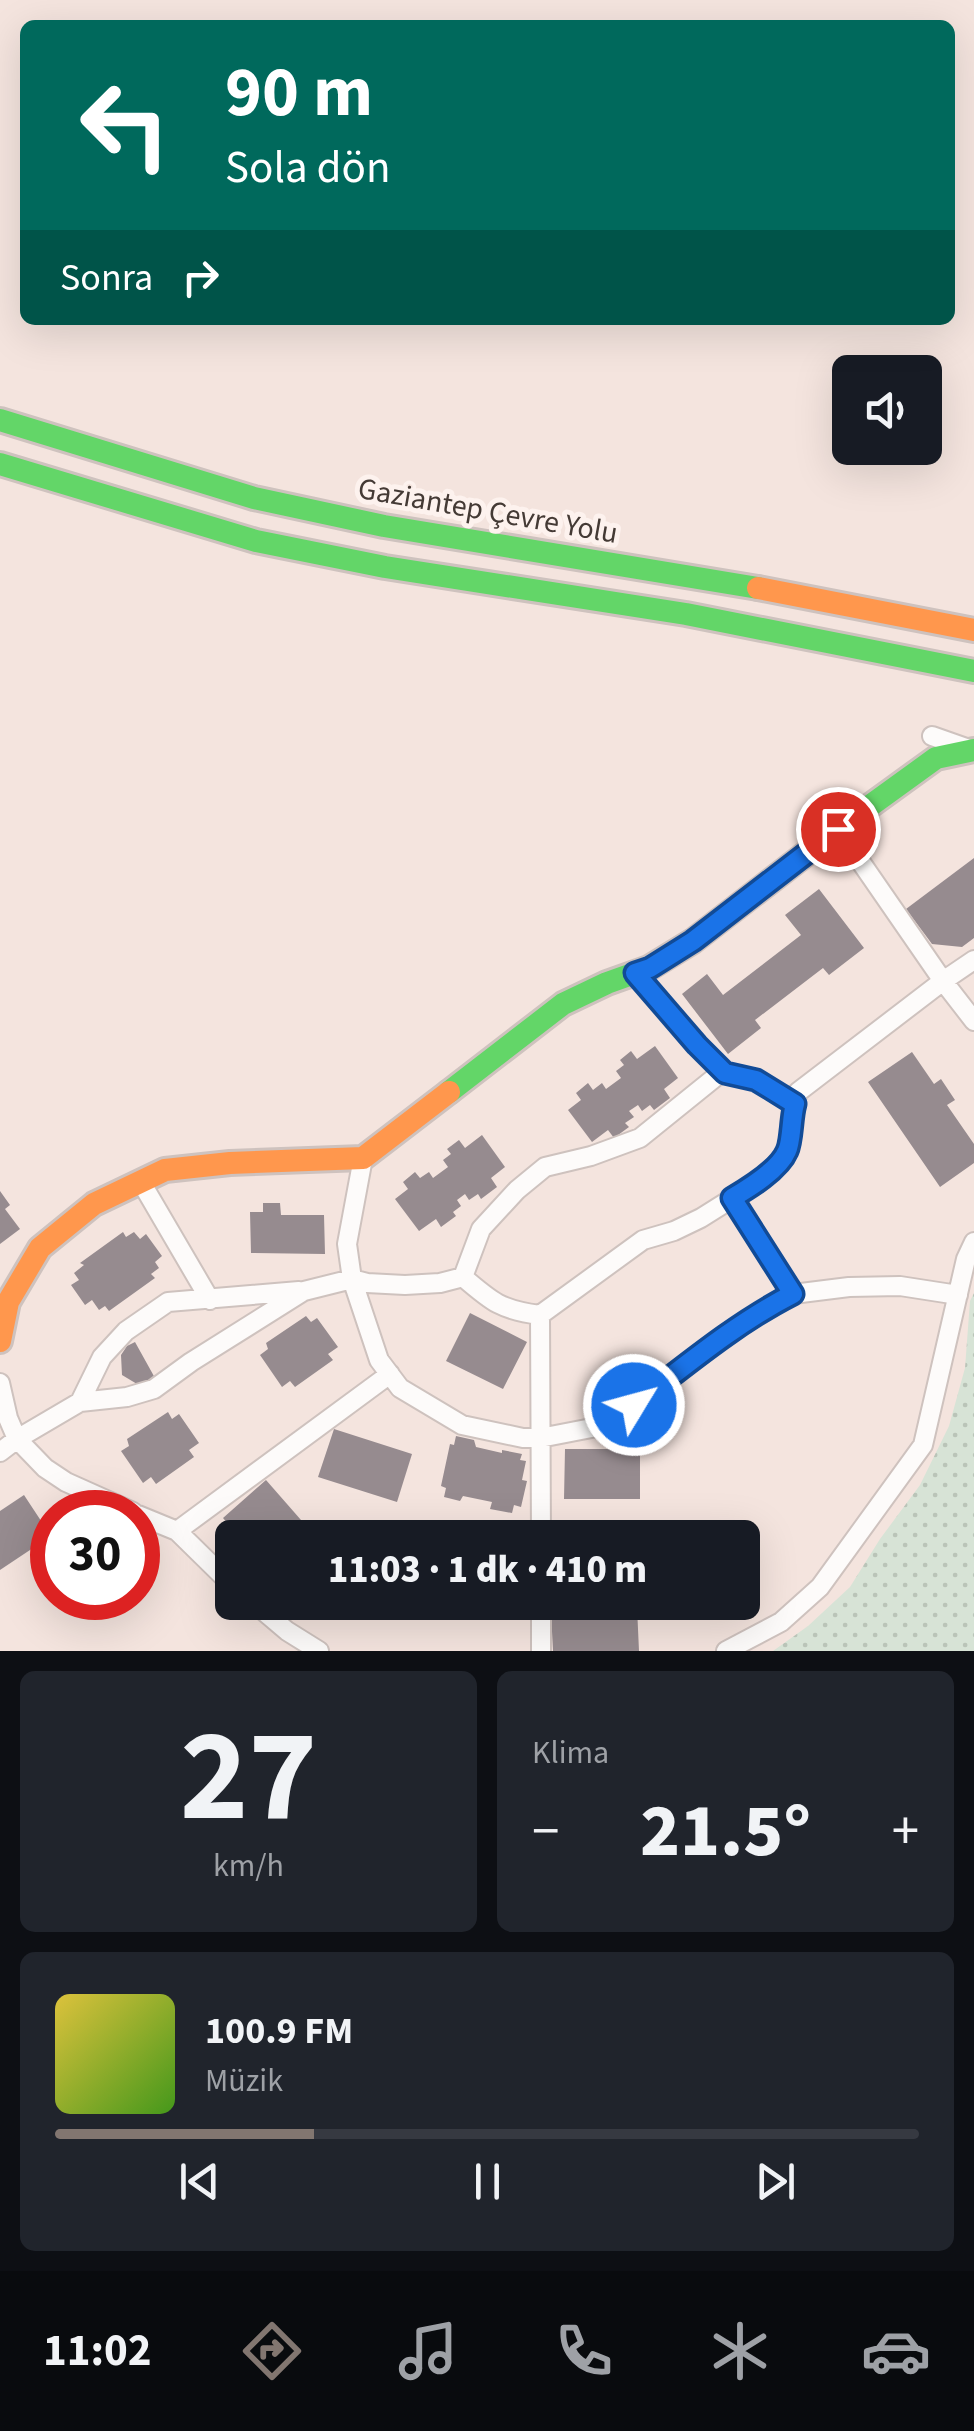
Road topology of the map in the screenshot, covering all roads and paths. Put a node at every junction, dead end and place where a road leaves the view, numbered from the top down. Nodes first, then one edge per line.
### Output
1 (0, 420) edge
2 (0, 464) edge
3 (974, 630) edge
4 (974, 670) edge
5 (932, 736) dead end
6 (973, 750) edge
7 (838, 829) junction
8 (974, 960) edge
9 (635, 973) junction
10 (943, 981) junction
11 (974, 1021) edge
12 (723, 1071) junction
13 (795, 1104) junction
14 (363, 1158) junction
15 (142, 1182) junction
16 (732, 1198) junction
17 (974, 1242) edge
18 (463, 1277) junction
19 (352, 1278) junction
20 (304, 1291) junction
21 (793, 1294) junction
22 (958, 1295) junction
23 (210, 1300) junction
24 (540, 1315) junction
25 (0, 1341) edge
26 (390, 1374) junction
27 (0, 1384) edge
28 (80, 1402) junction
29 (540, 1438) junction
30 (17, 1440) junction
31 (0, 1452) edge
32 (83, 1490) edge
33 (540, 1520) edge
34 (160, 1524) edge
35 (177, 1531) junction
36 (215, 1568) edge
37 (274, 1620) edge
38 (541, 1620) edge
39 (319, 1651) edge
40 (541, 1651) edge
41 (726, 1651) edge

1 - 3 main road, Gaziantep Çevre Yolu
2 - 4 main road
5 - 6 street
6 - 7 main road
7 - 9 main road
7 - 10 street
8 - 10 street
9 - 12 street
9 - 14 main road
10 - 11 street
10 - 13 street
12 - 13 street
12 - 18 street
13 - 16 street
14 - 15 main road
14 - 19 street
15 - 23 street
15 - 25 main road
16 - 21 street
16 - 24 street
17 - 22 street
18 - 19 street
18 - 24 street
19 - 20 street
19 - 26 street
20 - 23 street
20 - 28 street
21 - 22 street
21 - 29 street
22 - 41 street
23 - 28 street
24 - 29 street
26 - 29 street
26 - 35 street
27 - 30 street
28 - 30 street
29 - 33 street
30 - 31 street
30 - 32 street
34 - 35 street
35 - 36 street
37 - 39 street
38 - 40 street

